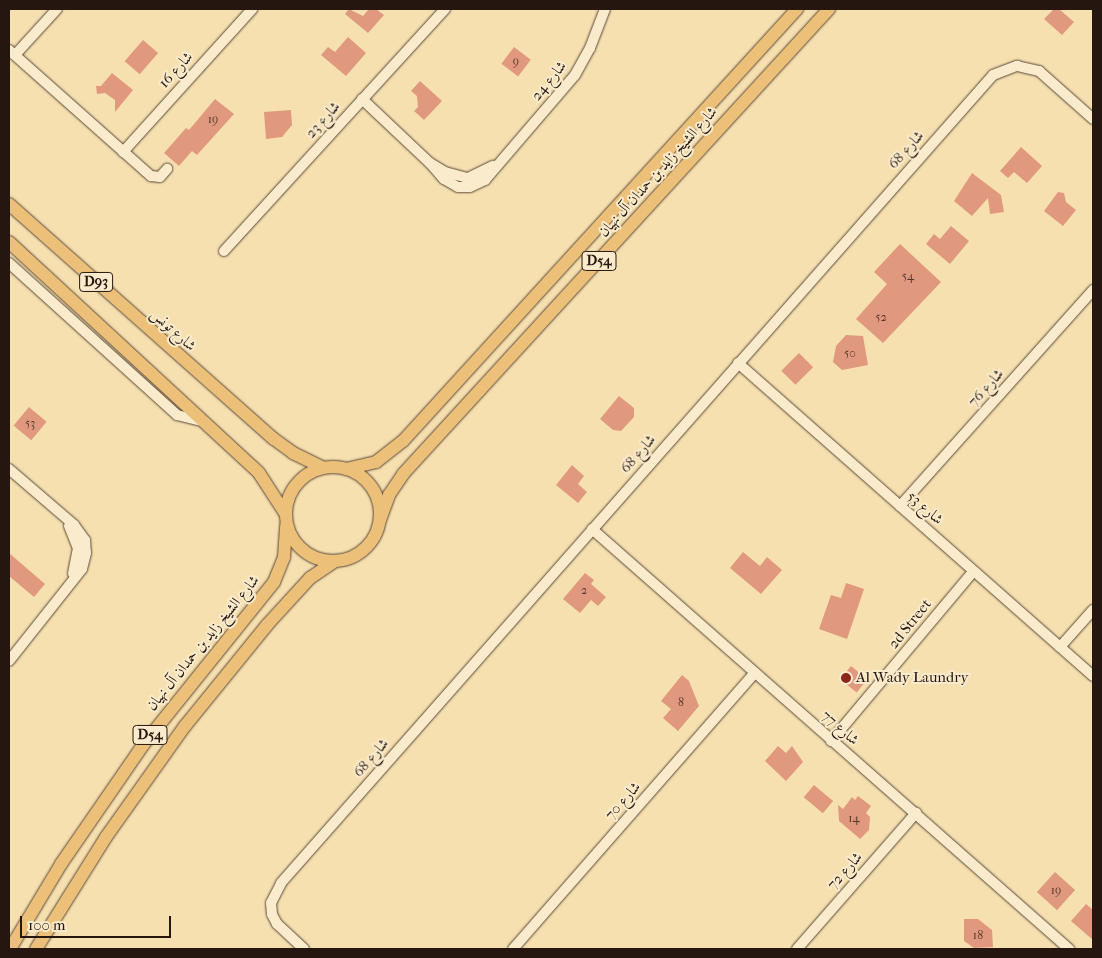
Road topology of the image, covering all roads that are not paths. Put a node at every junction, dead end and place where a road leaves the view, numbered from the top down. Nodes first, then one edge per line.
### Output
1 (57, 9) edge
2 (252, 9) edge
3 (445, 9) edge
4 (605, 9) edge
5 (797, 9) edge
6 (829, 9) edge
7 (12, 53) edge
8 (362, 100) junction
9 (1093, 119) edge
10 (122, 152) junction
11 (167, 170) dead end
12 (9, 204) edge
13 (9, 242) edge
14 (224, 251) dead end
15 (9, 263) edge
16 (1093, 290) edge
17 (738, 363) junction
18 (205, 422) junction
19 (9, 468) edge
20 (324, 468) junction
21 (346, 469) junction
22 (900, 506) junction
23 (286, 519) junction
24 (380, 520) junction
25 (592, 529) junction
26 (334, 562) junction
27 (973, 572) junction
28 (1093, 610) edge
29 (1060, 647) junction
30 (9, 661) edge
31 (755, 674) junction
32 (1093, 676) edge
33 (831, 742) junction
34 (916, 813) junction
35 (10, 949) edge
36 (36, 949) edge
37 (304, 949) edge
38 (513, 949) edge
39 (797, 949) edge
40 (1069, 949) edge

1 - 7 street
2 - 10 street, شارع 16
3 - 8 street, شارع 23
4 - 8 street, شارع 24
5 - 21 main road, شارع الشيخ زايد بن حمدان آل نهيان / D54
6 - 24 main road, شارع الشيخ زايد بن حمدان آل نهيان / D54
7 - 10 street
8 - 14 street, شارع 23
9 - 17 street, شارع 68
10 - 11 street
12 - 20 main road, شارع تونس / D93
13 - 18 main road, D93
15 - 18 street
16 - 22 street, شارع 76
17 - 22 street, شارع 53
17 - 25 street, شارع 68
18 - 23 main road, D93
19 - 30 street
20 - 21 main road
20 - 23 main road
21 - 24 main road
22 - 27 street, شارع 53
23 - 26 main road
23 - 35 main road, شارع الشيخ زايد بن حمدان آل نهيان / D54
24 - 26 main road
25 - 31 street, شارع 77
25 - 37 street, شارع 68
26 - 36 main road, D54
27 - 29 street, شارع 53
27 - 33 street, 2d Street
28 - 29 street
29 - 32 street, شارع 53
31 - 33 street, شارع 77
31 - 38 street, شارع 70
33 - 34 street, شارع 77
34 - 39 street, شارع 72
34 - 40 street, شارع 77

